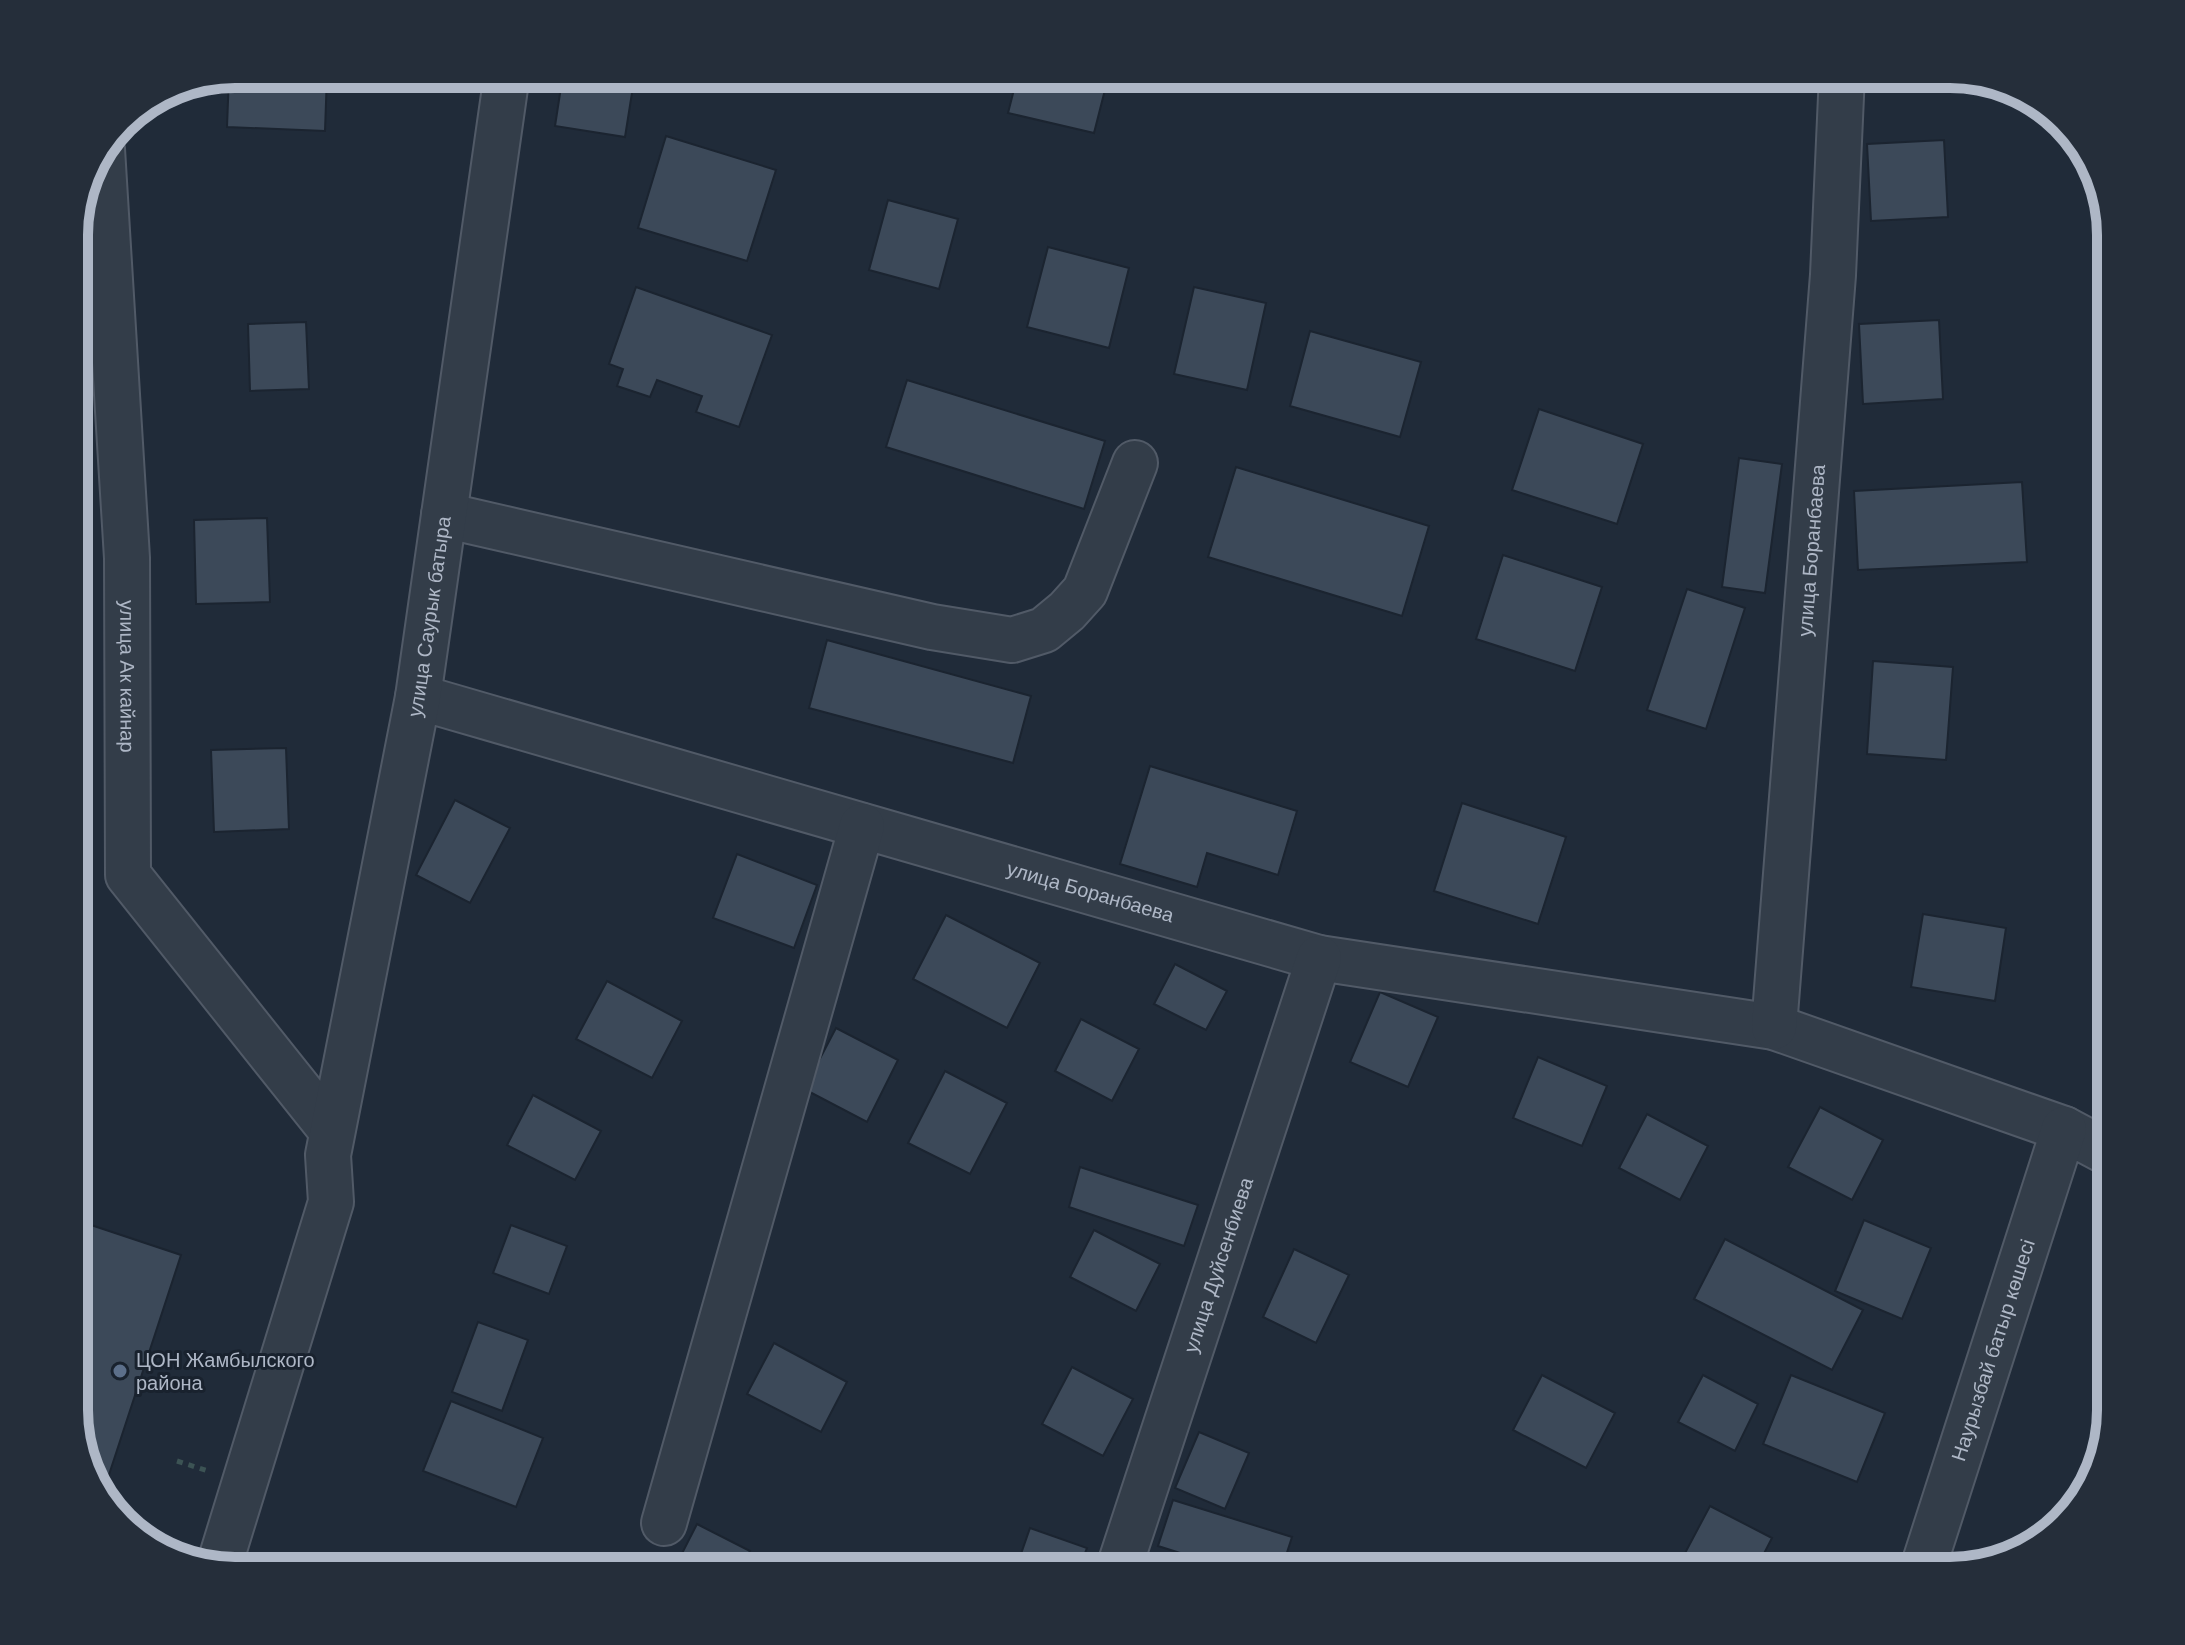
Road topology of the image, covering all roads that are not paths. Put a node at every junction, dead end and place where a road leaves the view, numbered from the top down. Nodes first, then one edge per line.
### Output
1 (505, 88) edge
2 (1841, 88) edge
3 (99, 179) edge
4 (1135, 463) dead end
5 (444, 515) junction
6 (418, 697) junction
7 (862, 826) junction
8 (1319, 958) junction
9 (1774, 1027) junction
10 (2064, 1129) junction
11 (330, 1143) junction
12 (2097, 1147) edge
13 (664, 1523) dead end
14 (200, 1552) edge
15 (222, 1557) edge
16 (1123, 1557) edge
17 (1926, 1557) edge

1 - 5 street, улица Саурык батыра
2 - 9 street, улица Боранбаева
3 - 11 street, улица Ак кайнар
4 - 5 street
5 - 6 street, улица Саурык батыра
6 - 7 street, улица Боранбаева
6 - 11 street, улица Саурык батыра
7 - 8 street, улица Боранбаева
7 - 13 street
8 - 9 street, улица Боранбаева
8 - 16 street, улица Дуйсенбиева
9 - 10 street, улица Боранбаева
10 - 12 street, улица Боранбаева
10 - 17 street, Наурызбай батыр көшесі
11 - 14 street, улица Саурык батыра
11 - 15 street, улица Саурык батыра

